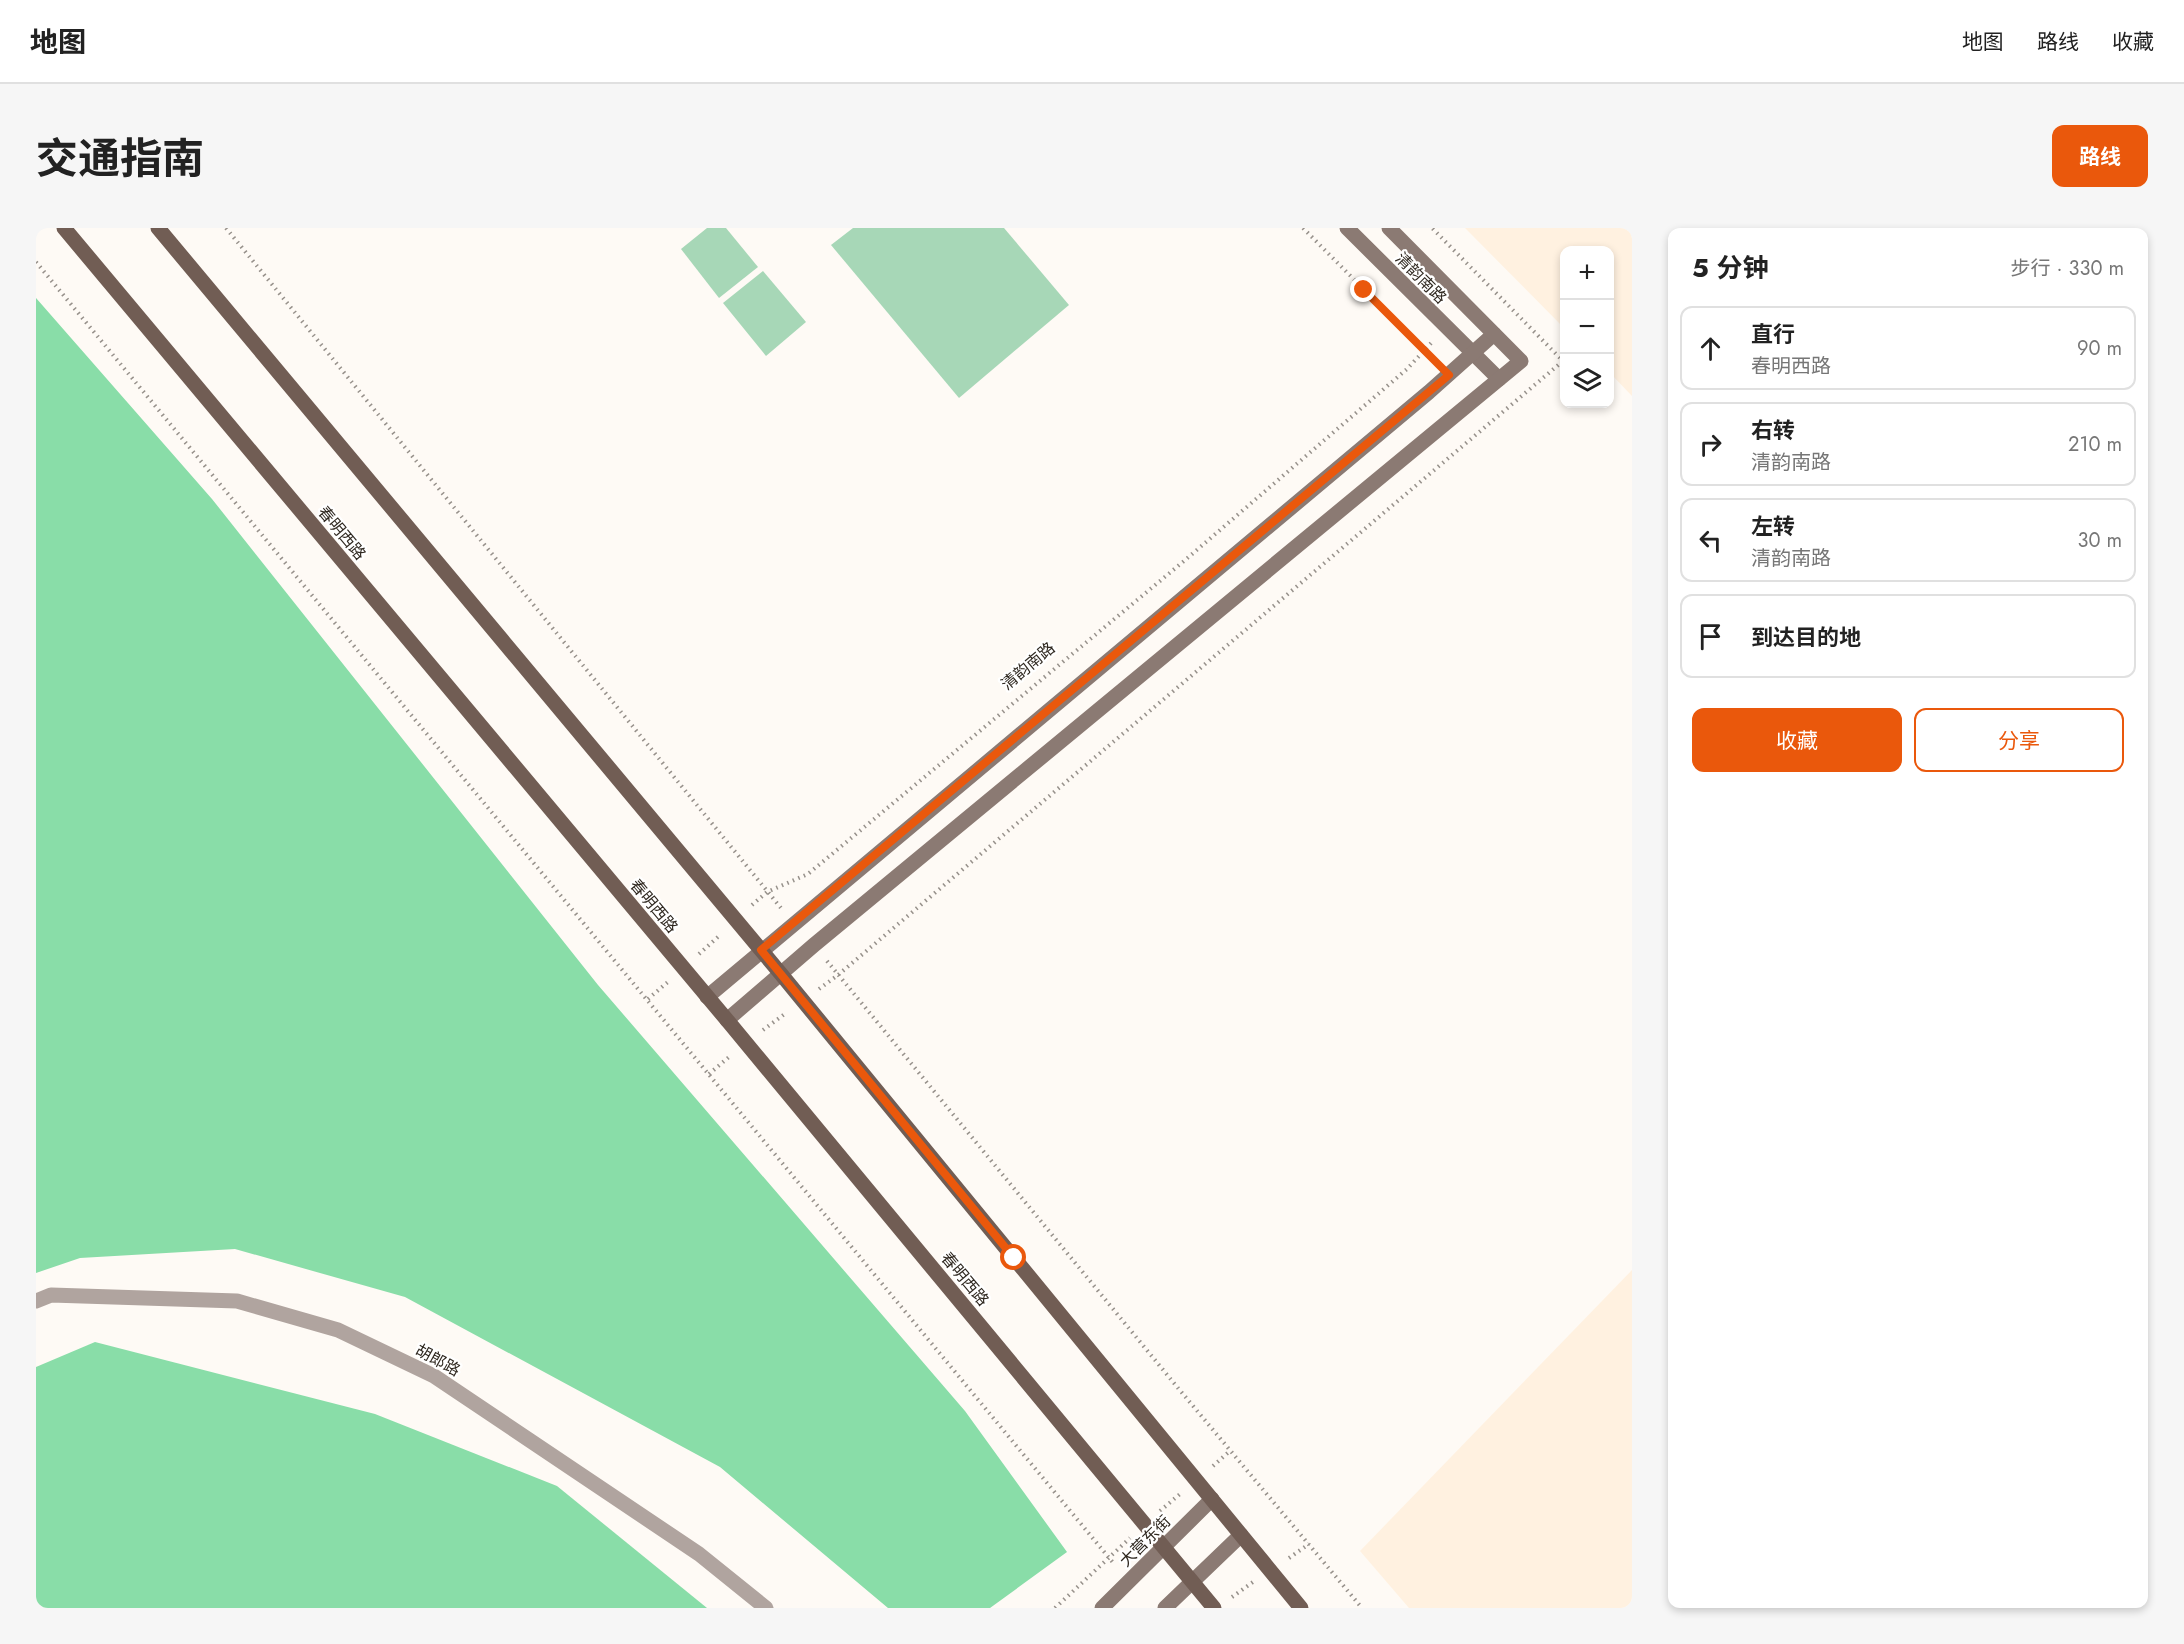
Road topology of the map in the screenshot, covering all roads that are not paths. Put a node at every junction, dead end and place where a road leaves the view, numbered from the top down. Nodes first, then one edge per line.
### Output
1 (64, 228) edge
2 (158, 228) edge
3 (1347, 228) edge
4 (1389, 228) edge
5 (1494, 334) junction
6 (1472, 354) junction
7 (1498, 379) junction
8 (761, 950) junction
9 (781, 974) junction
10 (708, 997) junction
11 (727, 1020) junction
12 (36, 1301) edge
13 (1212, 1499) junction
14 (1240, 1535) junction
15 (1164, 1547) junction
16 (1192, 1582) junction
17 (766, 1608) edge
18 (1102, 1608) edge
19 (1166, 1608) edge
20 (1214, 1608) edge
21 (1302, 1608) edge

1 - 10 main road, 春明西路
2 - 8 main road
3 - 6 main road, 清韵南路
4 - 5 main road, 清韵南路
5 - 6 main road
5 - 7 main road, 清韵南路
6 - 7 main road, 清韵南路
6 - 8 main road
7 - 9 main road, 清韵南路
8 - 9 main road
8 - 10 main road
9 - 11 main road, 清韵南路
9 - 13 main road
10 - 11 main road, 春明西路
11 - 15 main road, 春明西路
12 - 17 street, 胡郎路
13 - 14 main road
13 - 15 main road, 大营东街
14 - 16 main road
14 - 21 main road
15 - 16 main road, 春明西路
15 - 18 main road, 大营东街
16 - 19 main road
16 - 20 main road, 春明西路

